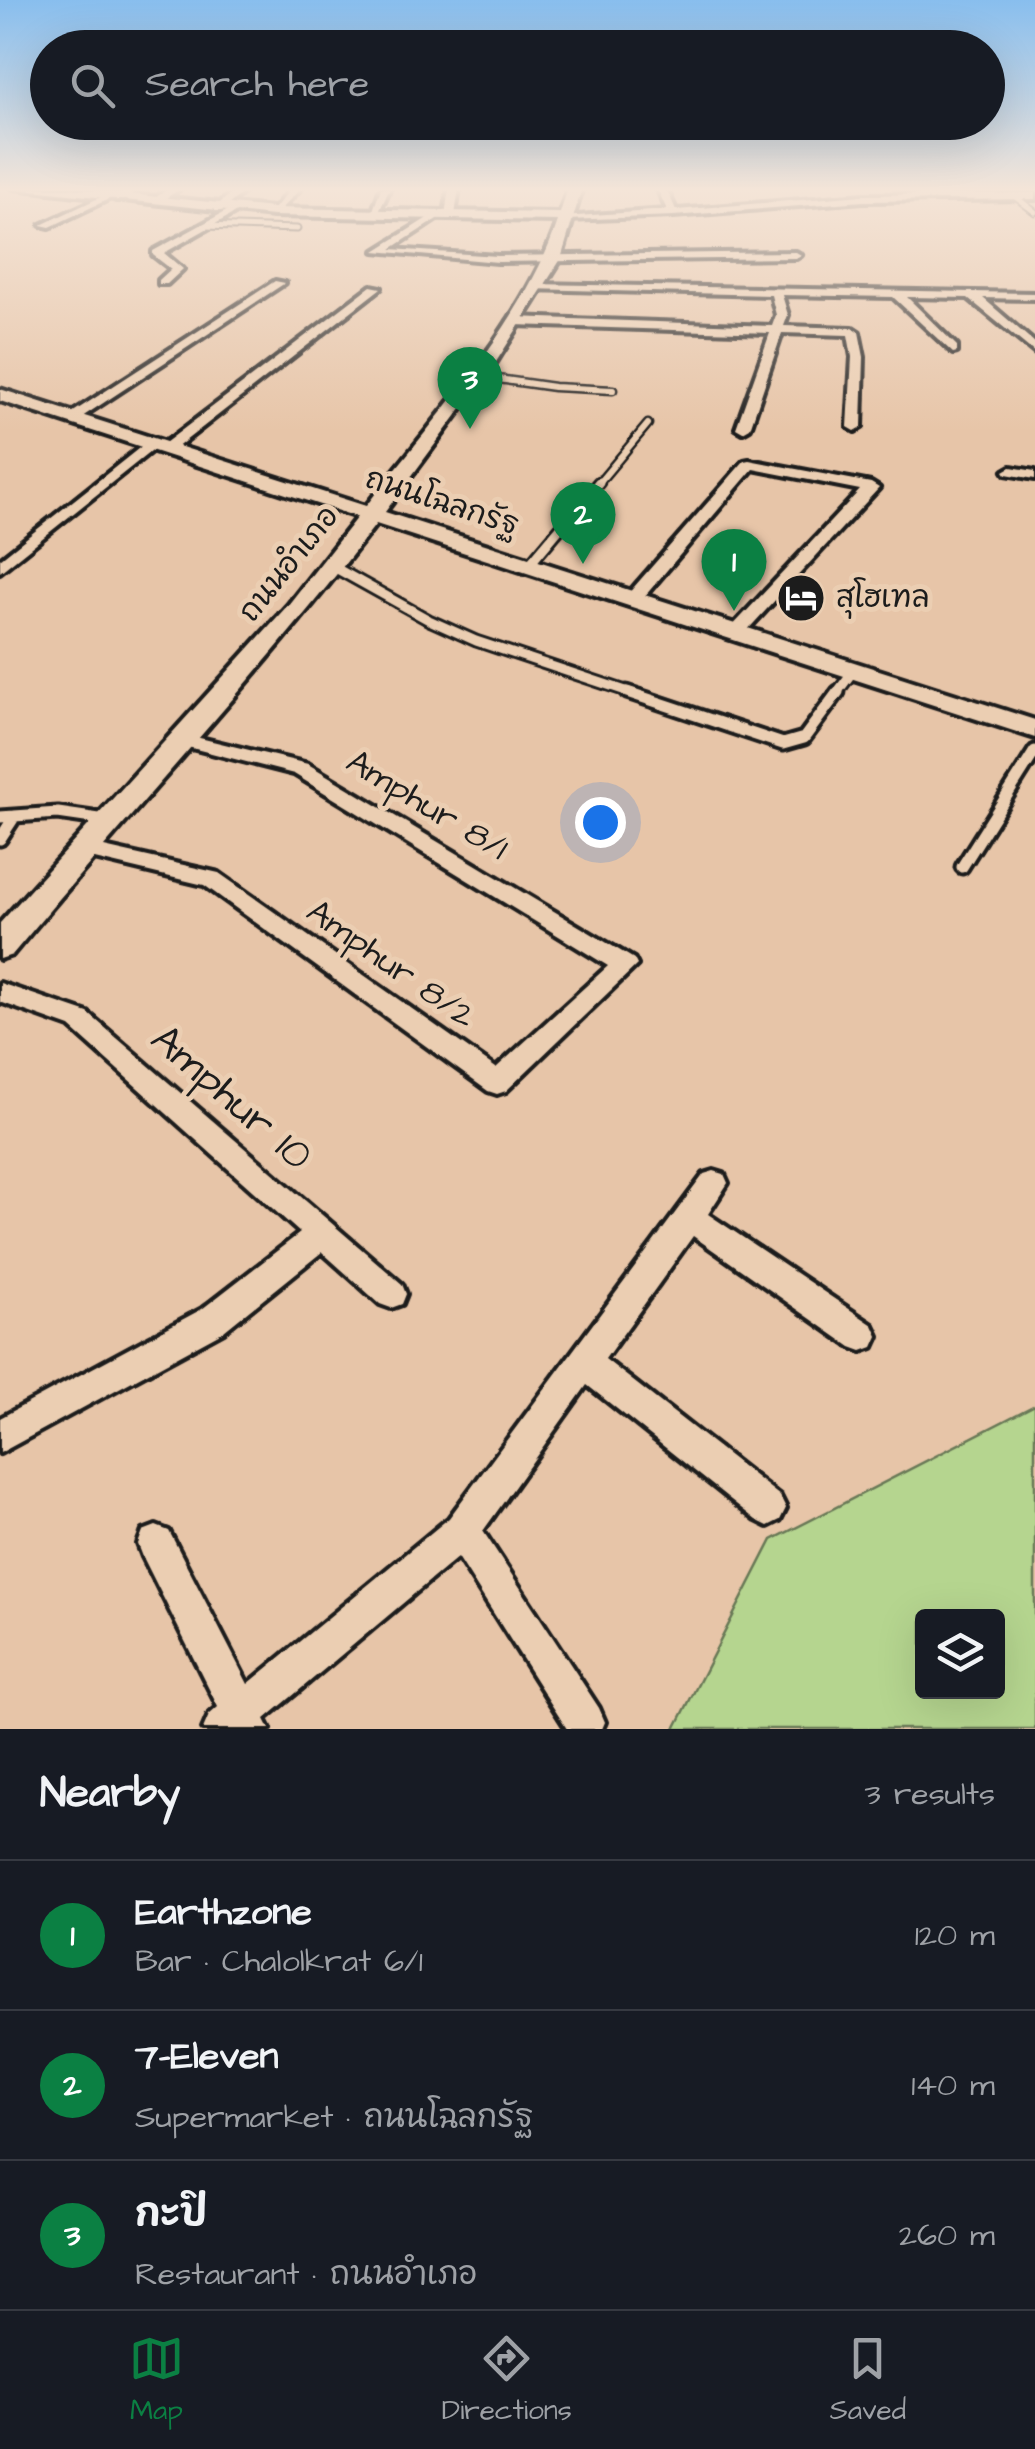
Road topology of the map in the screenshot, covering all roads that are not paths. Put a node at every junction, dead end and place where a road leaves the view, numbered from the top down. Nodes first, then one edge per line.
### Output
1 (178, 269) edge
2 (546, 269) edge
3 (164, 282) dead end
4 (279, 283) dead end
5 (534, 287) junction
6 (375, 288) dead end
7 (776, 292) junction
8 (968, 292) junction
9 (898, 294) junction
10 (1035, 296) edge
11 (514, 321) junction
12 (778, 327) junction
13 (953, 348) dead end
14 (1035, 350) edge
15 (583, 372) dead end
16 (477, 376) junction
17 (573, 388) junction
18 (613, 390) dead end
19 (0, 396) edge
20 (71, 418) junction
21 (648, 424) dead end
22 (743, 428) dead end
23 (854, 428) dead end
24 (159, 447) junction
25 (1011, 472) dead end
26 (1035, 476) edge
27 (373, 514) junction
28 (529, 564) junction
29 (0, 566) edge
30 (332, 566) junction
31 (633, 598) junction
32 (736, 632) junction
33 (854, 670) junction
34 (1035, 729) edge
35 (180, 739) junction
36 (1035, 751) edge
37 (15, 816) junction
38 (0, 817) edge
39 (106, 820) junction
40 (0, 839) edge
41 (82, 849) junction
42 (962, 867) dead end
43 (0, 946) edge
44 (624, 965) joint
45 (0, 992) edge
46 (714, 1182) dead end
47 (689, 1217) junction
48 (324, 1232) junction
49 (391, 1294) dead end
50 (862, 1336) dead end
51 (584, 1363) junction
52 (0, 1436) edge
53 (768, 1508) dead end
54 (462, 1532) junction
55 (156, 1544) dead end
56 (585, 1722) dead end
57 (238, 1724) edge

1 - 3 street
2 - 5 street, ถนนอำเภอ
4 - 20 street
5 - 7 street
5 - 11 street, ถนนอำเภอ
6 - 24 street
7 - 9 street
7 - 12 street
8 - 9 street
8 - 10 street
8 - 14 street
9 - 13 street
11 - 12 street
11 - 16 street, ถนนอำเภอ
12 - 22 street
12 - 23 street
15 - 17 lane
16 - 17 lane
16 - 27 street, ถนนอำเภอ
17 - 18 lane
19 - 20 street, ถนนโฉลกรัฐ
20 - 24 street, ถนนโฉลกรัฐ
21 - 28 lane
24 - 27 street, ถนนโฉลกรัฐ
24 - 29 street
25 - 26 street
27 - 28 street, ถนนโฉลกรัฐ
27 - 30 street, ถนนอำเภอ
28 - 31 street, ถนนโฉลกรัฐ
30 - 33 lane
30 - 35 street, ถนนอำเภอ
31 - 32 street, ถนนโฉลกรัฐ
31 - 32 street
32 - 33 street, ถนนโฉลกรัฐ
33 - 34 street, ถนนโฉลกรัฐ
35 - 39 street, ถนนอำเภอ
35 - 44 street, Amphur 8/1
36 - 42 lane
37 - 38 lane
37 - 39 lane
37 - 40 lane
39 - 41 street, ถนนอำเภอ
41 - 43 street, ถนนอำเภอ
41 - 44 street, Amphur 8/2
45 - 48 street, Amphur 10
46 - 47 street
47 - 50 street
47 - 51 street
48 - 49 street, Amphur 10
48 - 52 street
51 - 53 street
51 - 54 street
54 - 56 street
54 - 57 street
55 - 57 street

